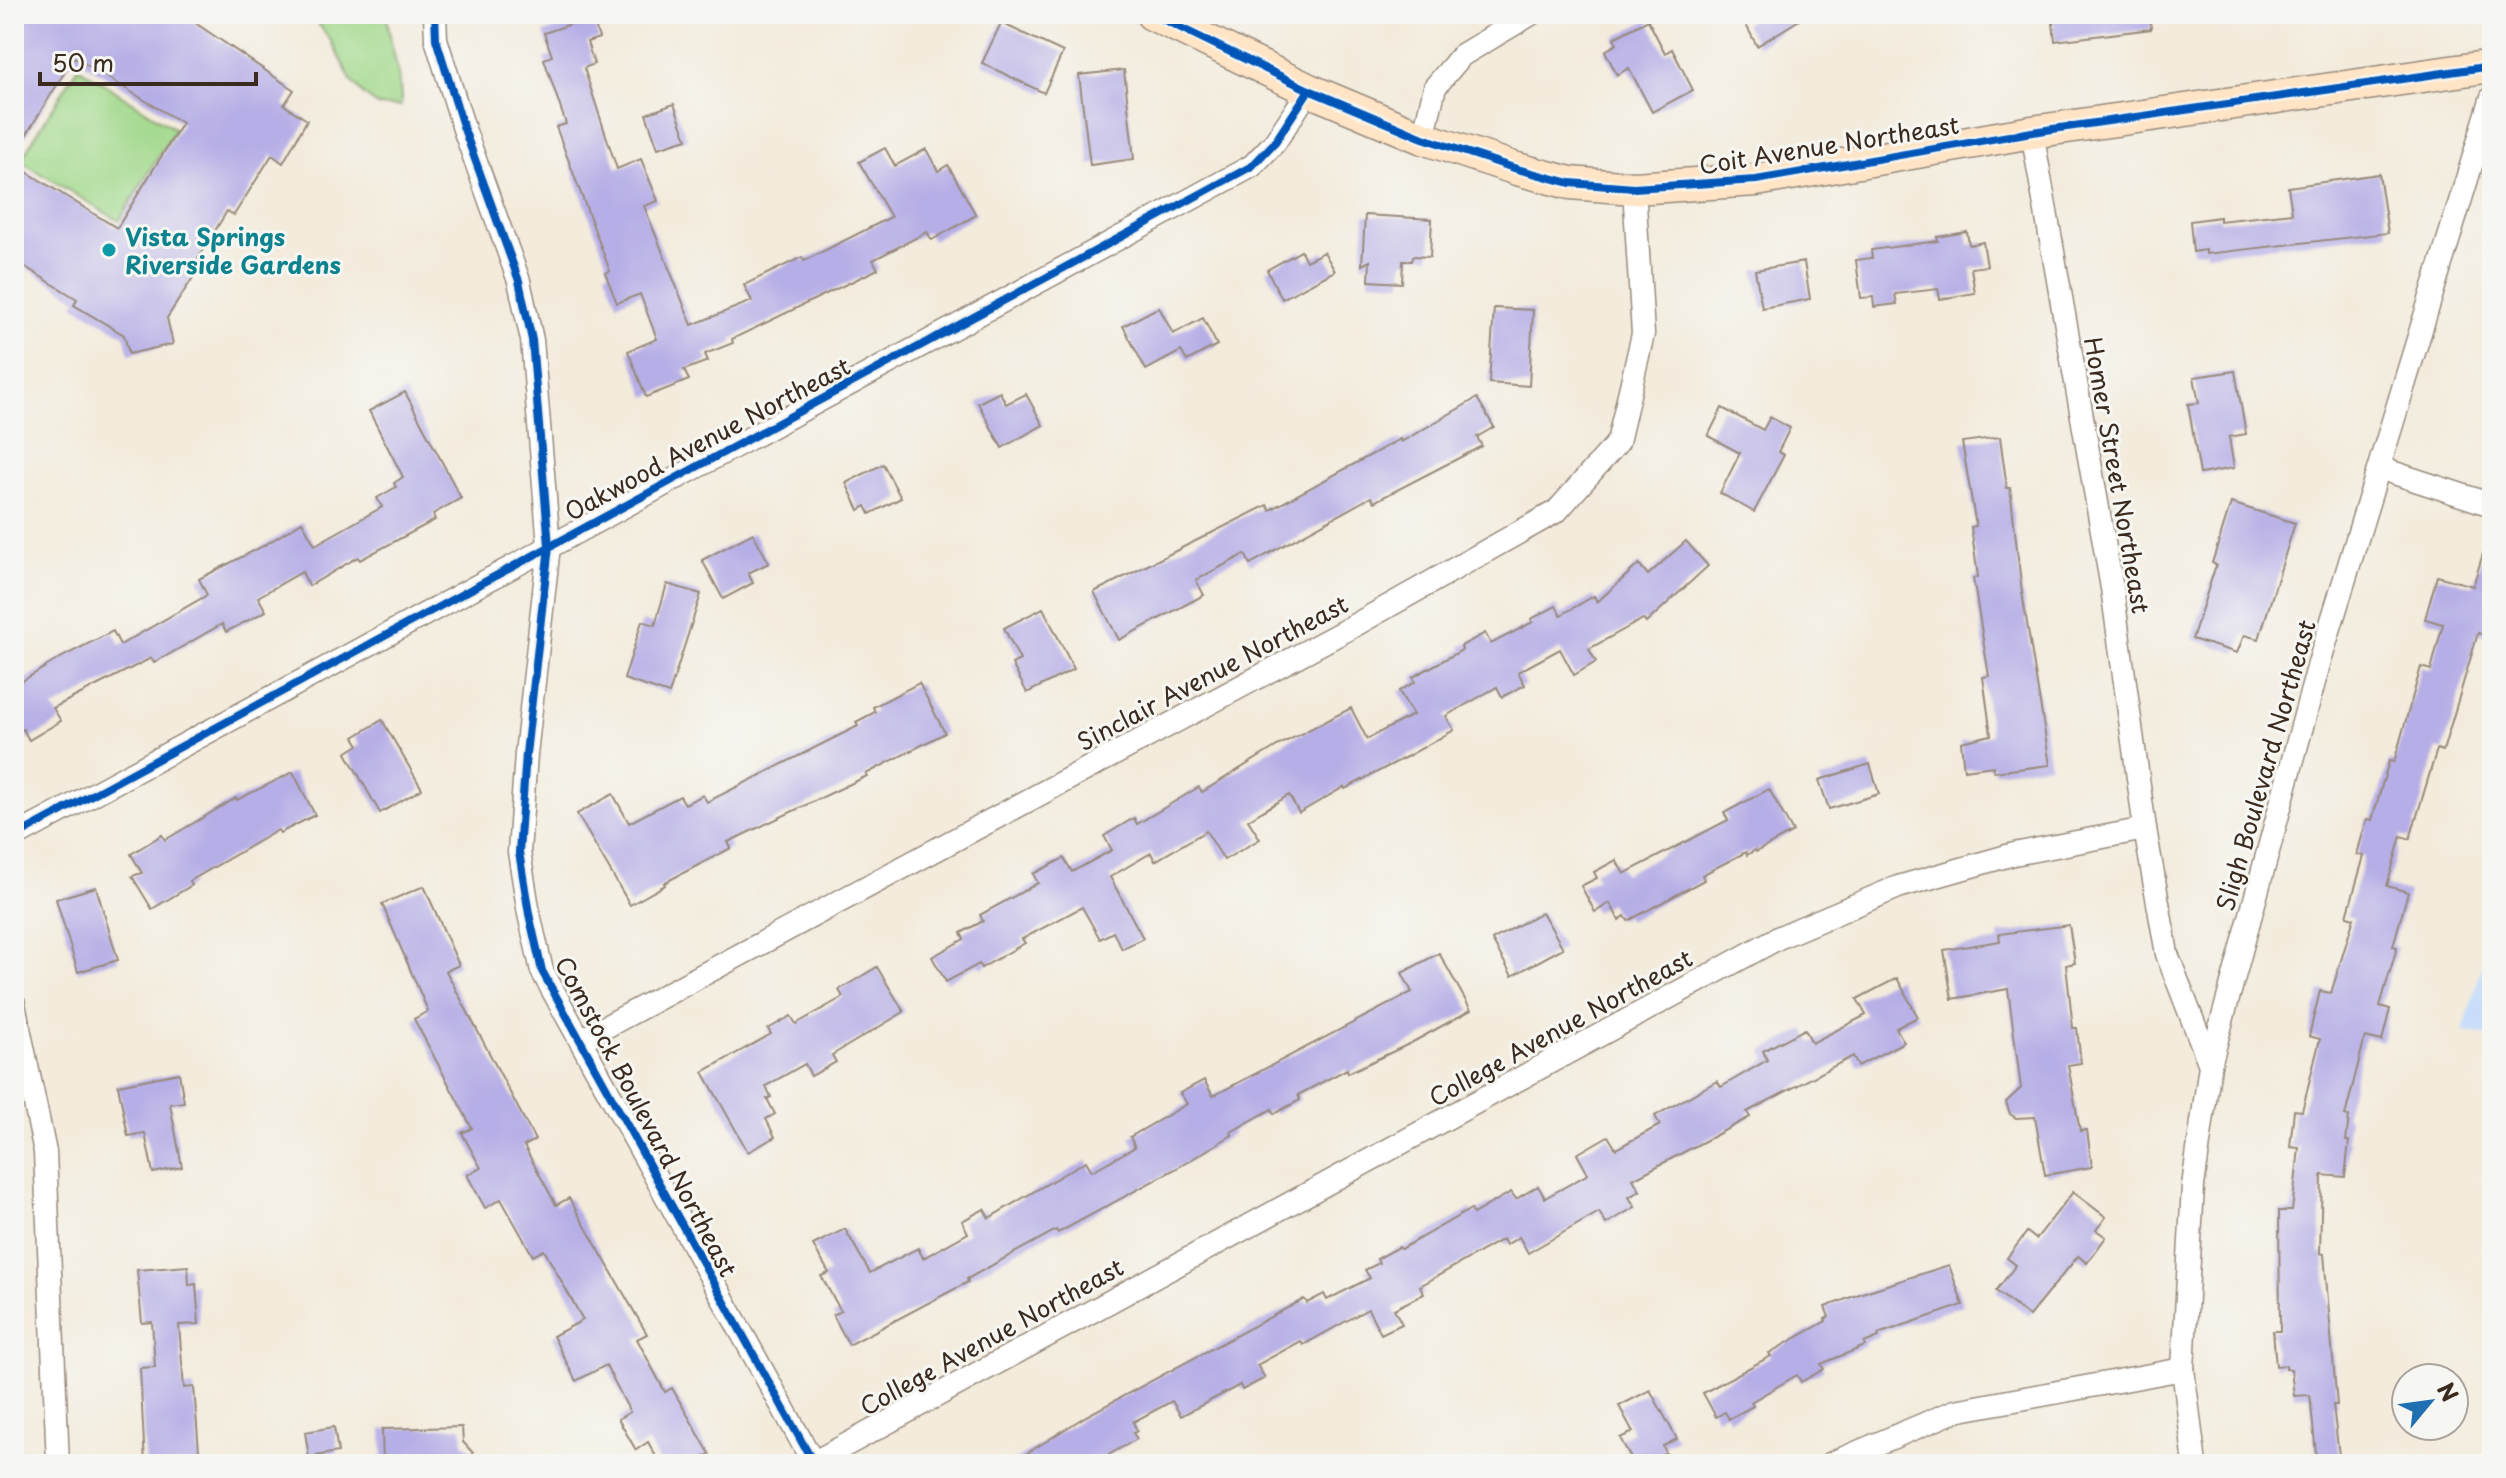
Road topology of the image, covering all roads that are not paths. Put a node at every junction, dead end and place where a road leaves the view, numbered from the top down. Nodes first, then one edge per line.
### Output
1 (435, 14) edge
2 (1152, 14) edge
3 (1531, 14) edge
4 (2492, 66) edge
5 (1309, 90) junction
6 (2492, 97) edge
7 (2032, 132) junction
8 (1423, 138) junction
9 (1634, 188) junction
10 (2379, 468) junction
11 (2492, 505) edge
12 (549, 546) junction
13 (2145, 829) junction
14 (14, 837) edge
15 (14, 1004) edge
16 (581, 1040) junction
17 (2210, 1065) junction
18 (2183, 1369) junction
19 (813, 1463) edge
20 (58, 1464) edge
21 (1830, 1464) edge
22 (2195, 1464) edge

1 - 12 street, Comstock Boulevard Northeast
2 - 5 street, Coit Avenue Northeast
3 - 8 street
4 - 7 street, Coit Avenue Northeast
5 - 8 street, Coit Avenue Northeast
5 - 12 street, Oakwood Avenue Northeast
6 - 10 street, Sligh Boulevard Northeast
7 - 9 street, Coit Avenue Northeast
7 - 13 street, Homer Street Northeast
8 - 9 street, Coit Avenue Northeast
9 - 16 street, Sinclair Avenue Northeast
10 - 11 street
10 - 17 street, Sligh Boulevard Northeast
12 - 14 street, Oakwood Avenue Northeast
12 - 16 street, Comstock Boulevard Northeast
13 - 17 street
13 - 19 street, College Avenue Northeast
15 - 20 street
16 - 19 street, Comstock Boulevard Northeast
17 - 18 street, Sligh Boulevard Northeast
18 - 21 street
18 - 22 street, Sligh Boulevard Northeast

